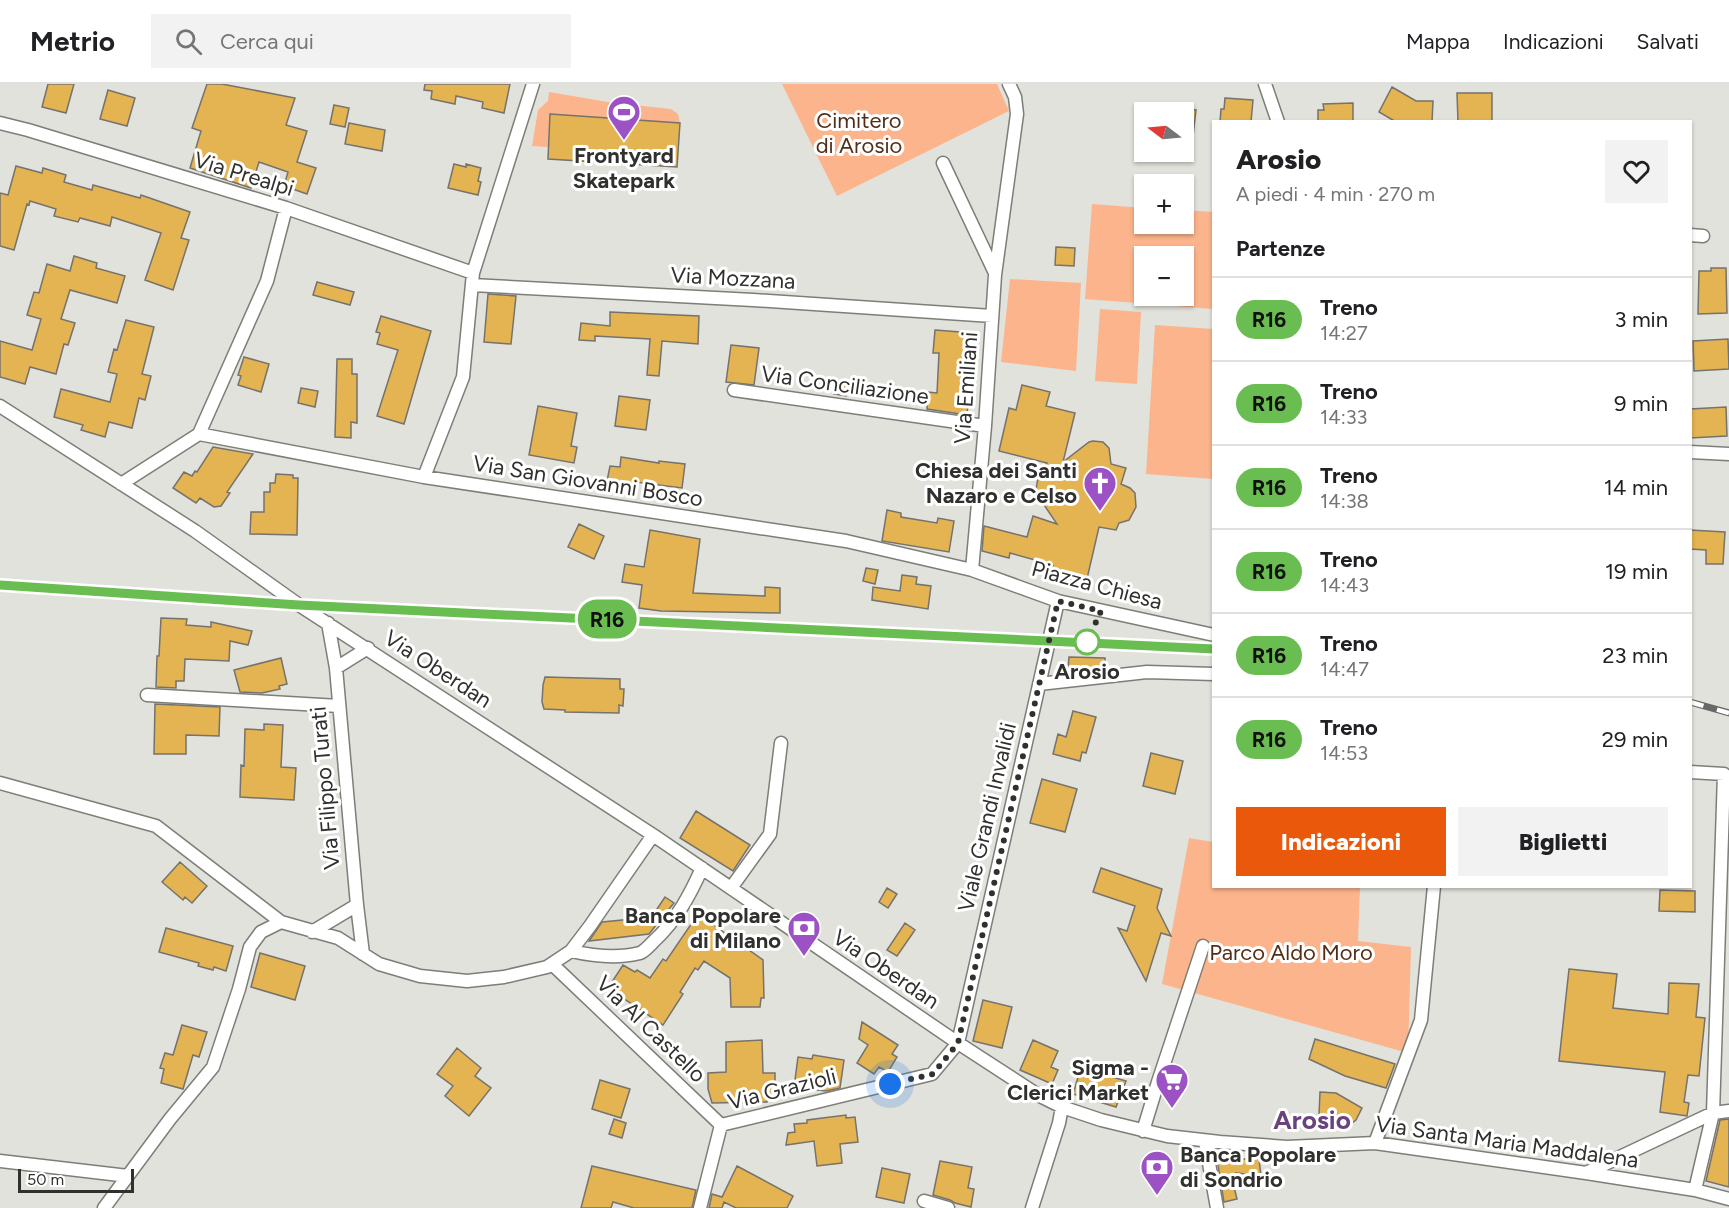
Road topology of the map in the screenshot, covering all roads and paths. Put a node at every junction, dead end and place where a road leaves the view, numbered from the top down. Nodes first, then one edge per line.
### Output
1 (532, 84) edge
2 (1010, 84) edge
3 (1265, 84) edge
4 (1277, 120) edge
5 (0, 123) edge
6 (942, 163) dead end
7 (286, 208) junction
8 (995, 275) junction
9 (472, 279) junction
10 (992, 316) junction
11 (734, 390) dead end
12 (0, 406) edge
13 (986, 426) junction
14 (198, 434) junction
15 (1692, 452) edge
16 (1729, 454) edge
17 (424, 477) junction
18 (121, 484) junction
19 (972, 570) junction
20 (1058, 601) junction
21 (328, 623) junction
22 (1212, 634) edge
23 (368, 648) junction
24 (336, 668) junction
25 (1212, 674) edge
26 (1039, 684) junction
27 (147, 695) dead end
28 (339, 706) junction
29 (781, 743) dead end
30 (1692, 772) edge
31 (0, 783) edge
32 (653, 835) junction
33 (702, 868) junction
34 (732, 888) junction
35 (1434, 888) edge
36 (357, 905) junction
37 (281, 922) junction
38 (312, 932) junction
39 (1203, 946) dead end
40 (571, 951) junction
41 (363, 954) junction
42 (552, 964) junction
43 (958, 1043) junction
44 (1062, 1107) junction
45 (1729, 1111) edge
46 (1713, 1113) junction
47 (721, 1125) junction
48 (1143, 1131) junction
49 (1205, 1141) junction
50 (1375, 1143) junction
51 (0, 1161) edge
52 (1586, 1173) junction
53 (128, 1176) junction
54 (1695, 1190) junction
55 (1729, 1199) edge
56 (924, 1201) dead end
57 (104, 1208) edge
58 (700, 1208) edge
59 (948, 1208) edge
60 (1032, 1208) edge
61 (1218, 1208) edge

1 - 9 street
2 - 8 street, Via Emiliani
3 - 4 street
5 - 7 street, Via Prealpi
6 - 8 street
7 - 9 street, Via Prealpi
7 - 14 street
8 - 10 street, Via Emiliani
9 - 10 street, Via Mozzana
9 - 17 street
10 - 13 street, Via Emiliani
11 - 13 street, Via Conciliazione
12 - 18 street, Via Oberdan
13 - 19 street, Via Emiliani
14 - 17 street, Via San Giovanni Bosco
14 - 18 street
15 - 16 street
17 - 19 street, Via San Giovanni Bosco
18 - 21 street, Via Oberdan
19 - 20 street, Piazza Chiesa
20 - 22 street, Piazza Chiesa
20 - 26 street, Viale Grandi Invalidi
21 - 23 street, Via Oberdan
21 - 24 street, Via Filippo Turati
23 - 24 street
23 - 32 street, Via Oberdan
24 - 28 street, Via Filippo Turati
25 - 26 street
26 - 43 street, Viale Grandi Invalidi
27 - 28 street
28 - 36 street, Via Filippo Turati
29 - 34 street
30 - 46 street
31 - 37 street
32 - 33 street, Via Oberdan
32 - 40 street
33 - 34 street, Via Oberdan
33 - 40 street
34 - 43 street, Via Oberdan
35 - 50 street
36 - 38 street
36 - 41 street, Via Filippo Turati
37 - 38 street
37 - 53 street
38 - 41 street
39 - 48 street
40 - 42 street
41 - 42 street
42 - 47 street, Via Al Castello
43 - 44 street, Via Oberdan
43 - 47 street, Via Grazioli
44 - 48 street, Via Santa Maria Maddalena
44 - 60 street
45 - 46 street
46 - 52 street
46 - 54 street
47 - 58 street, Via Grazioli
48 - 49 street, Via Santa Maria Maddalena
49 - 50 street, Via Santa Maria Maddalena
49 - 61 street
50 - 52 street, Via Santa Maria Maddalena
51 - 53 street
52 - 54 street, Via Santa Maria Maddalena
53 - 57 street
54 - 55 street, Via Santa Maria Maddalena
56 - 59 street

